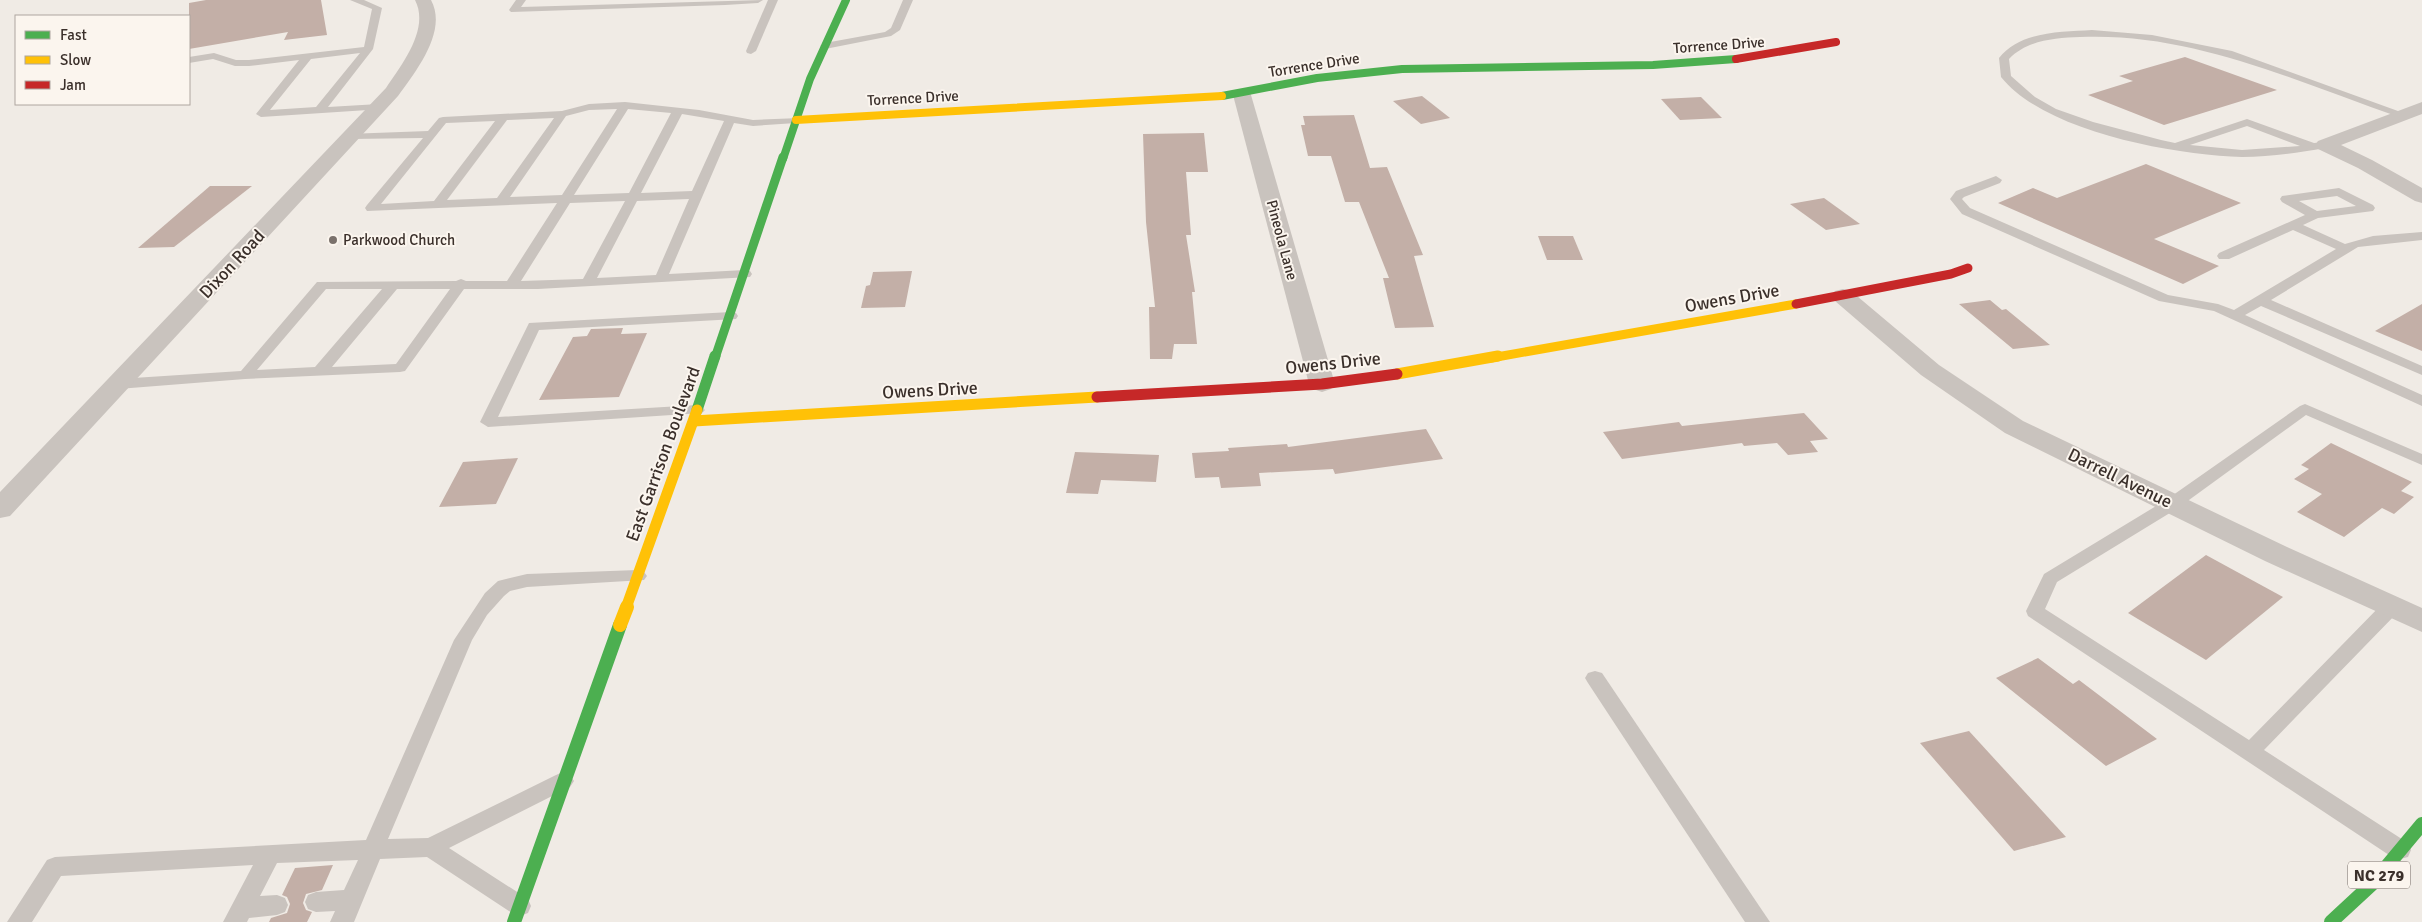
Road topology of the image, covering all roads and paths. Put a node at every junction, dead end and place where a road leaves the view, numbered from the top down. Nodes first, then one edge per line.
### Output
1 (354, 0) edge
2 (423, 0) edge
3 (521, 0) edge
4 (758, 0) edge
5 (773, 0) edge
6 (846, 0) edge
7 (908, 0) edge
8 (725, 1) edge
9 (1836, 42) dead end
10 (825, 46) junction
11 (368, 50) junction
12 (751, 51) dead end
13 (308, 56) junction
14 (190, 60) edge
15 (1242, 95) junction
16 (625, 105) junction
17 (379, 107) junction
18 (2422, 108) edge
19 (319, 111) junction
20 (678, 111) junction
21 (562, 114) junction
22 (2403, 116) junction
23 (504, 117) junction
24 (730, 119) junction
25 (796, 120) junction
26 (432, 134) junction
27 (351, 136) junction
28 (2319, 146) junction
29 (2175, 147) junction
30 (1996, 180) dead end
31 (696, 195) junction
32 (633, 197) junction
33 (2422, 197) edge
34 (567, 199) junction
35 (501, 201) junction
36 (437, 205) junction
37 (2315, 215) junction
38 (2293, 225) junction
39 (2422, 236) edge
40 (2346, 249) junction
41 (2224, 256) dead end
42 (1968, 268) dead end
43 (745, 274) junction
44 (660, 278) junction
45 (588, 282) junction
46 (461, 283) junction
47 (394, 284) junction
48 (512, 284) junction
49 (1842, 296) junction
50 (2260, 300) junction
51 (731, 316) junction
52 (2234, 316) junction
53 (320, 371) junction
54 (2422, 371) edge
55 (245, 375) junction
56 (118, 384) junction
57 (1322, 384) junction
58 (2422, 401) edge
59 (695, 416) junction
60 (2422, 460) edge
61 (2172, 504) junction
62 (0, 509) edge
63 (638, 576) junction
64 (2411, 612) edge
65 (1595, 678) dead end
66 (2250, 752) junction
67 (565, 780) junction
68 (2422, 824) edge
69 (430, 847) junction
70 (375, 849) junction
71 (2400, 850) junction
72 (270, 854) junction
73 (352, 900) junction
74 (316, 902) dead end
75 (277, 905) dead end
76 (517, 914) edge
77 (238, 915) edge
78 (19, 922) edge
79 (342, 922) edge
80 (1758, 922) edge
81 (2331, 922) edge

1 - 11 lane
2 - 17 street, Dixon Road
3 - 8 lane
4 - 8 lane
5 - 12 lane
6 - 10 street, East Garrison Boulevard
7 - 10 lane
9 - 15 street, Torrence Drive
10 - 25 street, East Garrison Boulevard
11 - 13 lane
11 - 19 lane
13 - 14 lane
13 - 19 lane
15 - 25 street, Torrence Drive
15 - 57 street, Pineola Lane
16 - 20 lane
16 - 21 lane
16 - 34 lane
17 - 19 lane
17 - 27 street, Dixon Road
18 - 22 street
20 - 24 lane
20 - 32 lane
21 - 23 lane
21 - 35 lane
22 - 28 street
22 - 29 lane
23 - 26 lane
23 - 36 lane
24 - 25 lane
24 - 31 lane
25 - 43 street, East Garrison Boulevard
26 - 27 lane
26 - 36 lane
27 - 56 street, Dixon Road
28 - 29 lane
28 - 29 lane
28 - 33 street
30 - 52 lane
31 - 32 lane
31 - 44 lane
32 - 34 lane
32 - 45 lane
34 - 35 lane
34 - 48 lane
35 - 36 lane
37 - 37 lane
37 - 38 lane
38 - 40 lane
38 - 41 lane
39 - 40 lane
40 - 50 lane
42 - 49 street, Owens Drive
43 - 44 lane
43 - 51 street, East Garrison Boulevard
44 - 45 lane
45 - 48 lane
46 - 47 lane
46 - 48 lane
46 - 53 lane
47 - 53 lane
47 - 55 lane
49 - 57 street, Owens Drive
49 - 61 street, Darrell Avenue
50 - 52 lane
50 - 54 lane
51 - 59 street, East Garrison Boulevard
51 - 59 lane
52 - 58 lane
53 - 55 lane
55 - 56 lane
56 - 62 street, Dixon Road
57 - 59 street, Owens Drive
59 - 63 street, East Garrison Boulevard
60 - 61 lane
61 - 64 street, Darrell Avenue
61 - 66 lane
63 - 67 street, East Garrison Boulevard
63 - 70 lane
64 - 66 lane
65 - 80 lane
66 - 71 lane
67 - 69 lane
67 - 76 street, East Garrison Boulevard
68 - 71 street, NC 279
69 - 70 lane
69 - 76 lane
70 - 72 lane
70 - 73 lane
71 - 81 street, NC 279
72 - 77 lane
72 - 78 lane
73 - 74 lane
73 - 79 lane
75 - 77 lane

